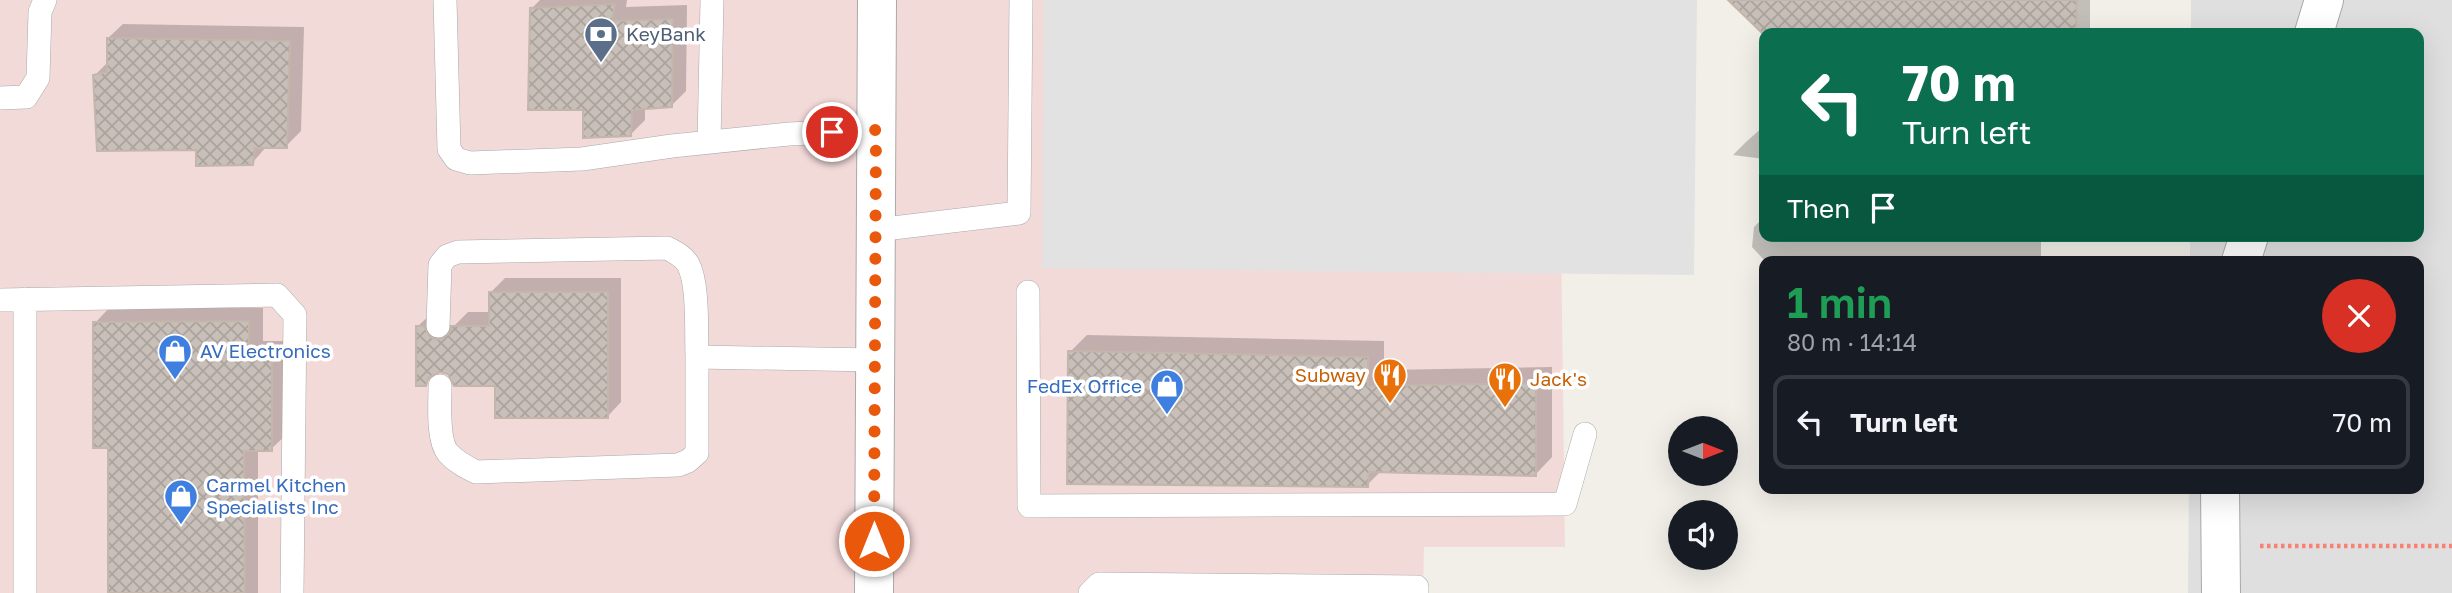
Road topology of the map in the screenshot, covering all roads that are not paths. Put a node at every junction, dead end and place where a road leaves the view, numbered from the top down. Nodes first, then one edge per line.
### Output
1 (45, 0) edge
2 (445, 0) edge
3 (712, 0) edge
4 (877, 0) edge
5 (1021, 0) edge
6 (2325, 0) edge
7 (2316, 28) edge
8 (0, 98) edge
9 (876, 130) junction
10 (709, 142) junction
11 (876, 230) junction
12 (1028, 292) dead end
13 (25, 299) junction
14 (0, 300) edge
15 (438, 326) dead end
16 (697, 357) junction
17 (875, 360) junction
18 (440, 386) dead end
19 (1585, 434) dead end
20 (2220, 494) edge
21 (25, 593) edge
22 (292, 593) edge
23 (874, 593) edge
24 (1090, 593) edge
25 (1418, 593) edge
26 (2221, 593) edge

1 - 8 lane
2 - 10 lane
3 - 10 lane
4 - 9 street
5 - 11 lane
6 - 7 street
9 - 10 lane
9 - 11 street
11 - 17 street
12 - 19 lane
13 - 14 lane
13 - 21 lane
13 - 22 lane
15 - 16 lane
16 - 17 lane
16 - 18 lane
17 - 23 street
20 - 26 street
24 - 25 lane

